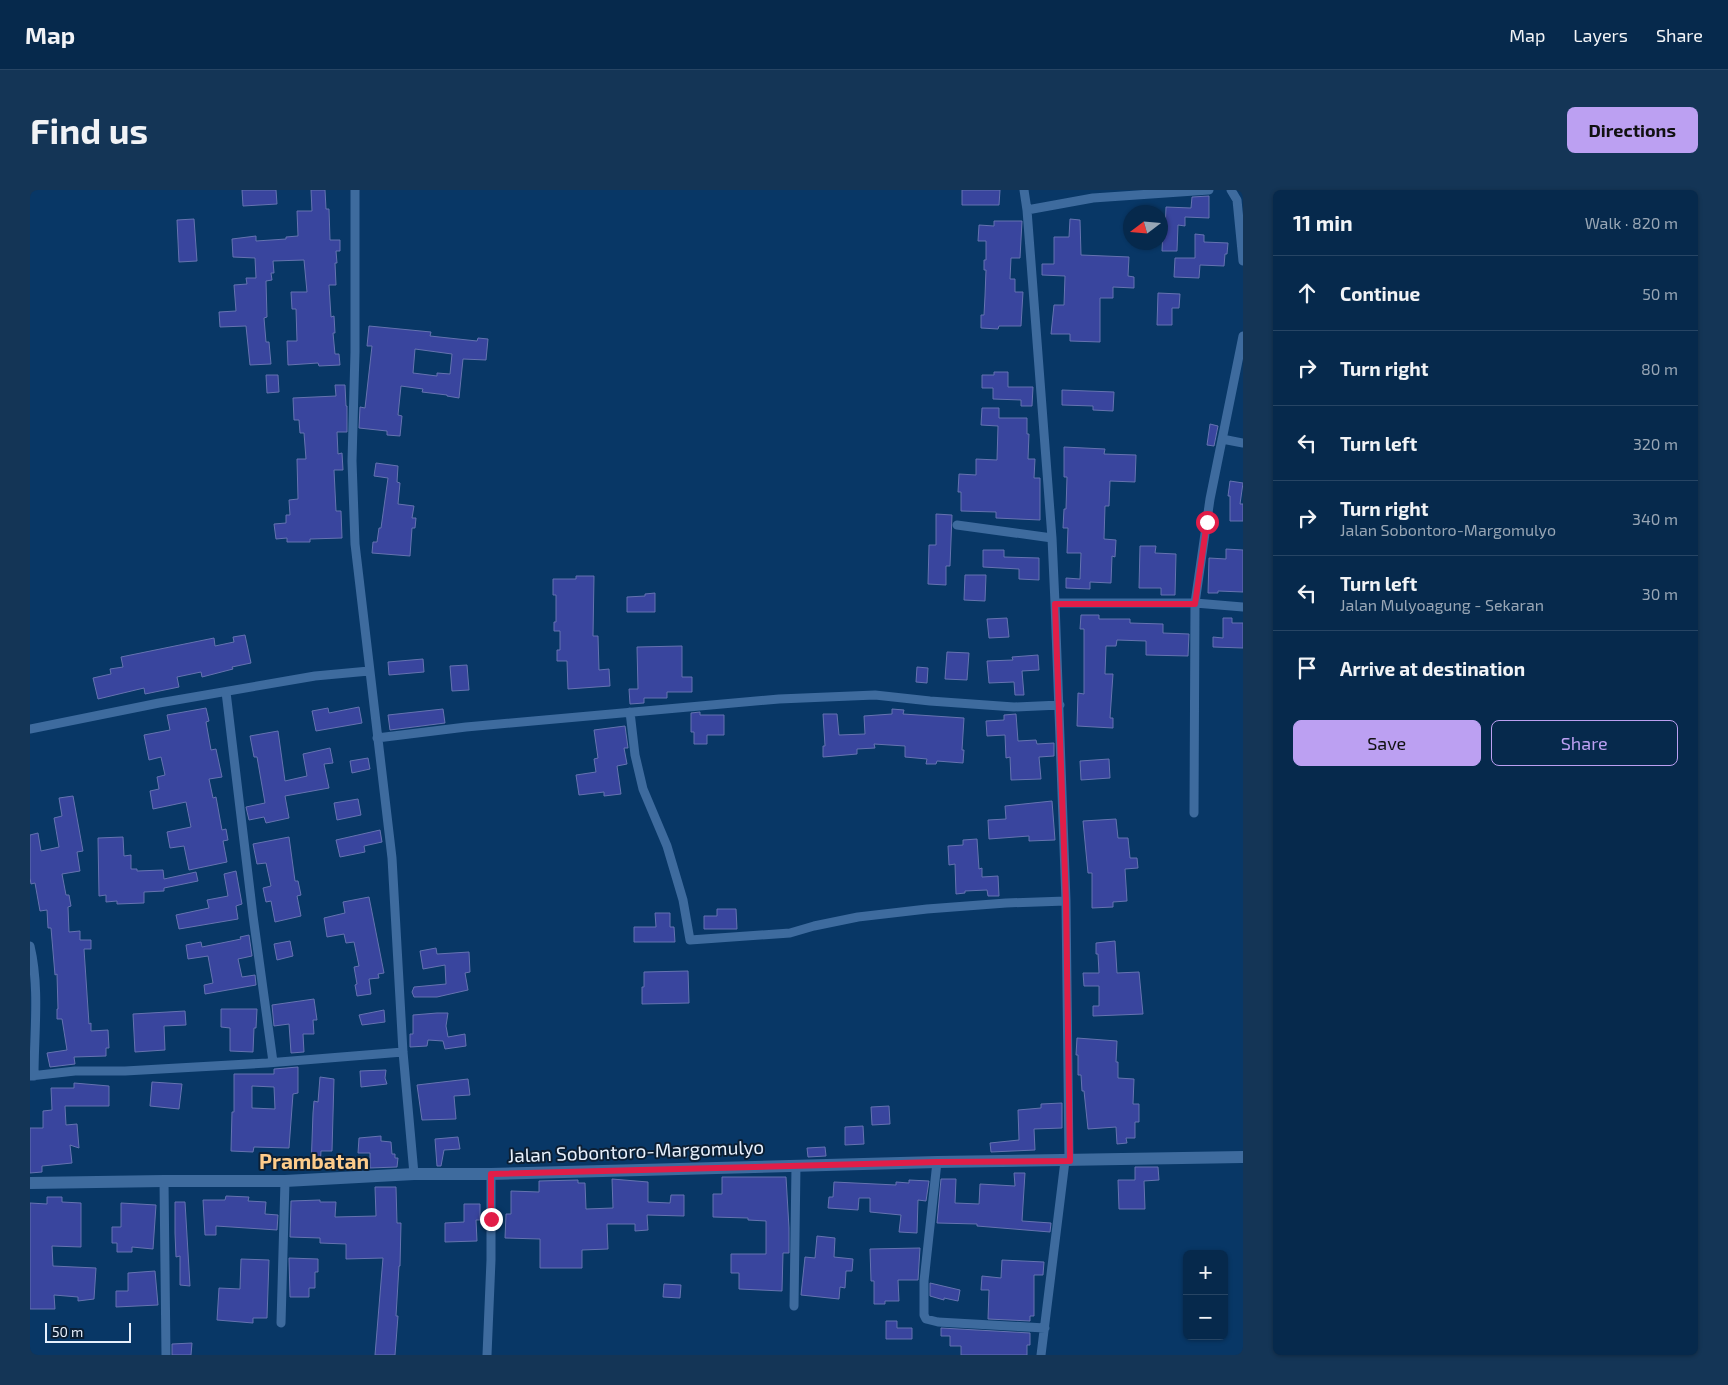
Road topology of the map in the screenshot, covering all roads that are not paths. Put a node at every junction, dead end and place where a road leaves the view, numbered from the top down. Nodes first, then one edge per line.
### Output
1 (355, 190) edge
2 (1024, 190) edge
3 (1209, 190) edge
4 (1231, 190) edge
5 (1240, 199) edge
6 (1027, 210) junction
7 (1243, 261) edge
8 (1243, 336) edge
9 (1222, 439) junction
10 (1243, 443) edge
11 (957, 525) dead end
12 (1052, 538) junction
13 (1055, 604) junction
14 (1195, 604) junction
15 (1243, 607) edge
16 (369, 671) junction
17 (226, 692) junction
18 (1060, 705) junction
19 (630, 712) junction
20 (30, 729) edge
21 (377, 738) junction
22 (1194, 813) dead end
23 (1066, 901) junction
24 (30, 946) edge
25 (403, 1052) junction
26 (273, 1062) junction
27 (32, 1076) edge
28 (1243, 1157) edge
29 (1067, 1161) junction
30 (937, 1162) junction
31 (796, 1166) junction
32 (414, 1174) junction
33 (491, 1174) junction
34 (164, 1181) junction
35 (285, 1181) junction
36 (30, 1183) edge
37 (794, 1306) dead end
38 (280, 1322) dead end
39 (1045, 1328) junction
40 (166, 1355) edge
41 (487, 1355) edge
42 (1042, 1355) edge

1 - 16 street
2 - 6 street
3 - 6 street
4 - 5 street
5 - 7 street
6 - 12 street
8 - 9 street
9 - 10 street
9 - 14 street
11 - 12 street
12 - 13 street
13 - 14 street
13 - 18 street
14 - 15 street
14 - 22 street
16 - 17 street
16 - 21 street
17 - 20 street
17 - 26 street
18 - 19 street
18 - 23 street
19 - 21 street
19 - 23 street
21 - 25 street
23 - 29 street
24 - 27 street
25 - 26 street
25 - 32 street
26 - 27 street
28 - 29 street, Jalan Sobontoro-Margomulyo
29 - 30 street, Jalan Sobontoro-Margomulyo
29 - 39 street
30 - 31 street, Jalan Sobontoro-Margomulyo
30 - 39 street
31 - 33 street, Jalan Sobontoro-Margomulyo
31 - 37 street
32 - 33 street, Jalan Sobontoro-Margomulyo
32 - 35 street, Jalan Sobontoro-Margomulyo
33 - 41 street
34 - 35 street, Jalan Sobontoro-Margomulyo
34 - 36 street, Jalan Sobontoro-Margomulyo
34 - 40 street
35 - 38 street
39 - 42 street

